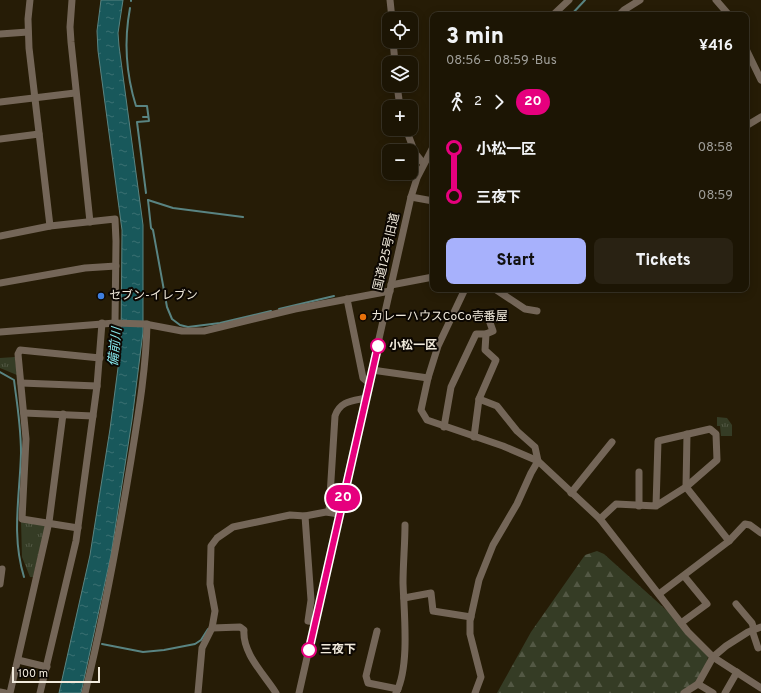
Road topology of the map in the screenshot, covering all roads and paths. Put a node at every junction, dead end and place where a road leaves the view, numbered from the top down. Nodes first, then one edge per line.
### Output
1 (30, 0) edge
2 (72, 0) edge
3 (390, 0) edge
4 (569, 0) edge
5 (640, 0) edge
6 (716, 0) edge
7 (391, 12) edge
8 (556, 12) edge
9 (622, 12) edge
10 (726, 12) edge
11 (28, 32) junction
12 (0, 34) edge
13 (749, 55) edge
14 (761, 80) edge
15 (76, 94) junction
16 (34, 98) junction
17 (0, 102) edge
18 (761, 118) edge
19 (749, 124) edge
20 (38, 134) junction
21 (409, 136) edge
22 (0, 139) edge
23 (430, 151) edge
24 (423, 163) junction
25 (411, 197) junction
26 (430, 200) edge
27 (90, 222) junction
28 (50, 226) junction
29 (0, 236) edge
30 (116, 266) junction
31 (430, 278) edge
32 (0, 283) edge
33 (390, 288) junction
34 (464, 292) edge
35 (503, 292) edge
36 (347, 299) junction
37 (537, 311) dead end
38 (489, 320) dead end
39 (102, 323) junction
40 (117, 323) junction
41 (146, 324) junction
42 (0, 332) edge
43 (486, 334) junction
44 (100, 358) junction
45 (372, 370) junction
46 (428, 378) junction
47 (22, 383) junction
48 (369, 383) junction
49 (97, 386) junction
50 (366, 398) junction
51 (479, 400) junction
52 (24, 413) junction
53 (63, 414) junction
54 (93, 416) junction
55 (444, 427) junction
56 (686, 434) junction
57 (474, 437) junction
58 (612, 442) dead end
59 (538, 461) junction
60 (639, 472) dead end
61 (686, 487) junction
62 (571, 493) junction
63 (639, 506) junction
64 (656, 506) junction
65 (329, 512) junction
66 (339, 514) junction
67 (305, 516) junction
68 (600, 519) junction
69 (49, 522) junction
70 (405, 525) dead end
71 (78, 528) junction
72 (761, 533) edge
73 (729, 541) junction
74 (2, 569) dead end
75 (684, 576) junction
76 (0, 584) edge
77 (659, 594) junction
78 (404, 598) junction
79 (736, 604) dead end
80 (471, 618) junction
81 (316, 622) junction
82 (681, 623) junction
83 (212, 628) junction
84 (756, 629) edge
85 (377, 631) dead end
86 (758, 648) dead end
87 (713, 657) junction
88 (18, 660) junction
89 (46, 667) junction
90 (737, 672) junction
91 (698, 684) junction
92 (761, 688) edge
93 (397, 691) edge
94 (0, 692) edge
95 (5, 693) edge
96 (10, 693) edge
97 (40, 693) edge
98 (85, 693) edge
99 (198, 693) edge
100 (276, 693) edge
101 (299, 693) edge
102 (475, 693) edge
103 (684, 693) edge
104 (713, 693) edge
105 (725, 693) edge

1 - 11 street
2 - 15 street
3 - 7 street
4 - 8 street
5 - 9 street
6 - 10 street
11 - 12 street
11 - 16 street
13 - 14 street
15 - 16 street
15 - 27 street
16 - 17 street
16 - 20 street
18 - 19 street
20 - 22 street
20 - 28 street
21 - 24 street
23 - 24 street, 国道125号旧道
24 - 25 street, 国道125号旧道
25 - 26 street
25 - 33 street, 国道125号旧道
27 - 28 street
27 - 30 street
28 - 29 street
30 - 32 street
30 - 40 street
31 - 33 street
33 - 36 street
33 - 45 street, 国道125号旧道
34 - 46 street
35 - 37 street
36 - 41 street
36 - 48 street
38 - 43 street
39 - 40 street
39 - 42 street
39 - 44 street
40 - 41 street
41 - 98 street
43 - 51 street
43 - 55 street
44 - 47 street
44 - 49 street
45 - 46 street
45 - 48 street, 国道125号旧道
46 - 55 street
47 - 49 street
47 - 52 street
48 - 50 street, 国道125号旧道
49 - 54 street
50 - 65 street
50 - 66 street, 国道125号旧道
51 - 57 street
51 - 59 street
52 - 53 street
52 - 69 street
53 - 54 street
53 - 69 street
54 - 71 street
55 - 57 street
56 - 61 street
56 - 61 street
56 - 64 street
57 - 59 street
58 - 62 street
59 - 62 street
59 - 80 street
60 - 63 street
61 - 64 street
61 - 73 street
62 - 68 street
63 - 64 street
63 - 68 street
65 - 66 street
65 - 67 street
66 - 81 street, 国道125号旧道
67 - 81 street
67 - 83 street
68 - 77 street
69 - 71 street
69 - 88 street
70 - 78 street
71 - 89 street
72 - 73 street
73 - 75 street
74 - 76 street
75 - 77 street
75 - 82 street
77 - 82 street
78 - 80 street
78 - 93 street
79 - 84 street
80 - 102 street
81 - 101 street, 国道125号旧道
82 - 87 street
83 - 99 street
83 - 100 street
84 - 86 street
84 - 87 street
85 - 93 street
87 - 90 street
87 - 91 street
88 - 89 street
88 - 96 street
89 - 97 street
90 - 92 street
90 - 105 street
91 - 103 street
91 - 104 street
94 - 95 street

